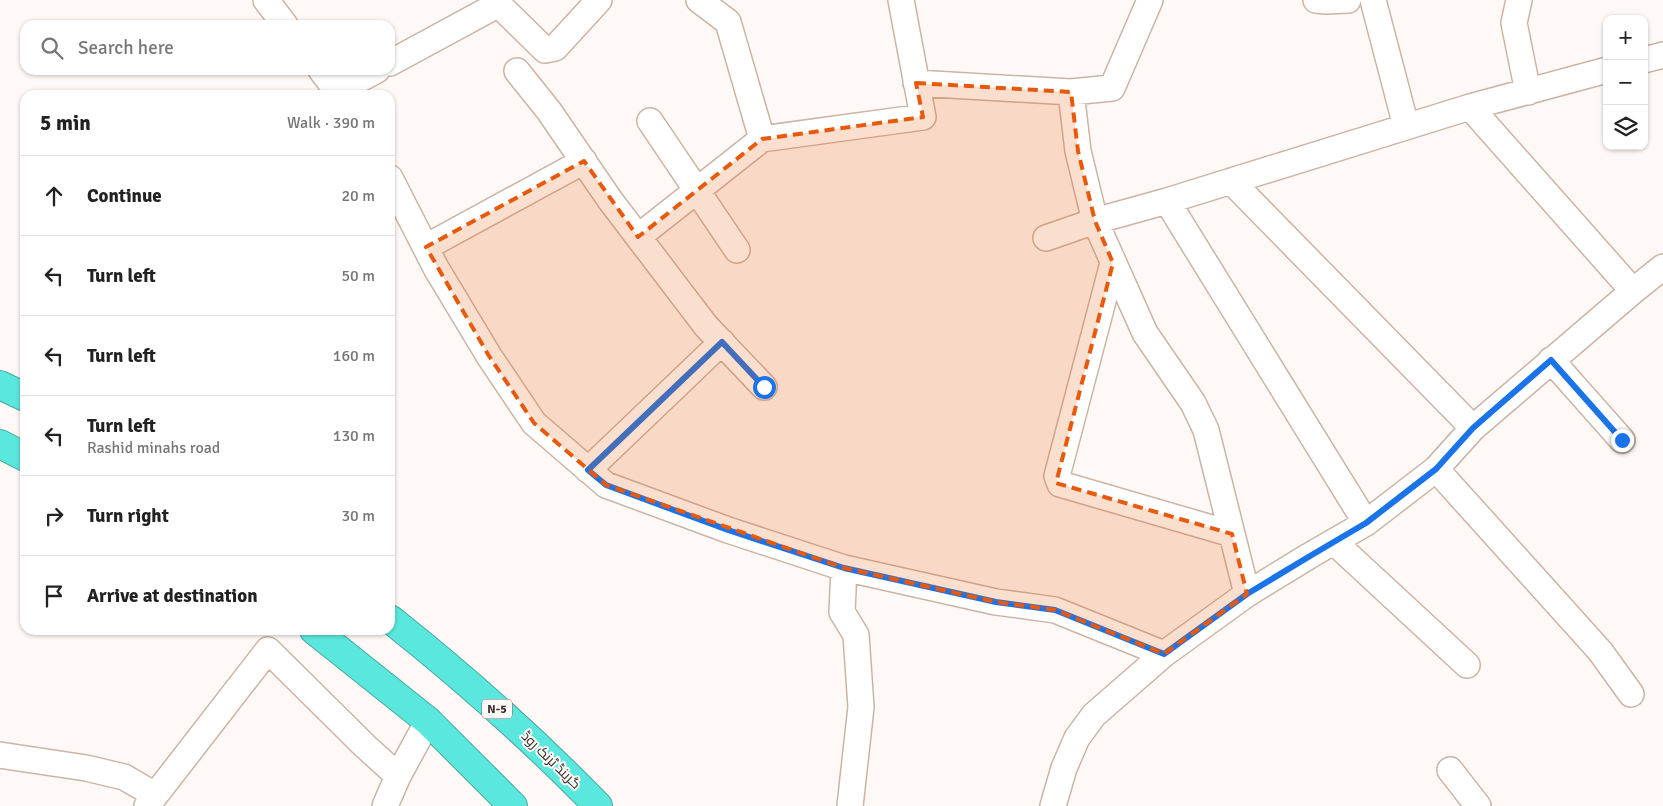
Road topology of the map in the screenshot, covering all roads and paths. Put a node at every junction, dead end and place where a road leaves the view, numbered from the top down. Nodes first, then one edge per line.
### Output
1 (266, 0) edge
2 (599, 0) edge
3 (901, 0) edge
4 (1150, 0) edge
5 (1316, 0) edge
6 (1348, 0) edge
7 (1373, 0) edge
8 (1519, 0) edge
9 (702, 1) edge
10 (496, 2) edge
11 (281, 20) edge
12 (1663, 55) edge
13 (1648, 59) edge
14 (395, 60) edge
15 (516, 71) dead end
16 (1603, 71) edge
17 (325, 75) edge
18 (368, 75) edge
19 (916, 83) junction
20 (337, 90) edge
21 (344, 90) edge
22 (1072, 92) junction
23 (1528, 92) junction
24 (1470, 107) junction
25 (650, 121) dead end
26 (1406, 126) junction
27 (762, 139) junction
28 (584, 161) junction
29 (1230, 181) junction
30 (395, 188) edge
31 (698, 190) junction
32 (1167, 201) junction
33 (1095, 221) junction
34 (638, 237) junction
35 (1046, 238) dead end
36 (426, 247) junction
37 (737, 250) dead end
38 (1114, 263) junction
39 (1663, 267) edge
40 (1633, 291) junction
41 (722, 342) junction
42 (1551, 360) junction
43 (0, 385) edge
44 (764, 387) dead end
45 (20, 395) edge
46 (1473, 428) junction
47 (1622, 440) dead end
48 (0, 444) edge
49 (20, 454) edge
50 (1436, 469) junction
51 (588, 470) junction
52 (1366, 523) junction
53 (1232, 534) junction
54 (1334, 542) junction
55 (844, 568) junction
56 (1247, 594) junction
57 (395, 622) edge
58 (320, 635) edge
59 (1164, 654) junction
60 (1467, 665) dead end
61 (1631, 694) dead end
62 (428, 721) junction
63 (0, 755) edge
64 (1450, 770) dead end
65 (398, 776) junction
66 (151, 801) edge
67 (384, 806) edge
68 (513, 806) edge
69 (598, 806) edge
70 (850, 806) edge
71 (1053, 806) edge
72 (1478, 806) edge

1 - 11 street
2 - 10 street
3 - 19 street
4 - 22 street
5 - 6 street
7 - 26 street
8 - 23 street
9 - 27 street
10 - 14 street
12 - 13 street
15 - 28 street
16 - 23 street
17 - 20 street
18 - 21 street
19 - 22 street
19 - 27 street
22 - 33 street
23 - 24 street
24 - 26 street
24 - 40 street
25 - 31 street
26 - 29 street
27 - 31 street
28 - 34 street
28 - 36 street
29 - 32 street
29 - 46 street
30 - 36 street
31 - 34 street
31 - 37 street
32 - 33 street
32 - 52 street
33 - 35 street
33 - 38 street
34 - 41 street
36 - 51 street
38 - 53 street
38 - 53 street
39 - 40 street
40 - 42 street
41 - 44 street
41 - 51 street
42 - 46 street
42 - 47 street
43 - 45 highway
46 - 50 street
48 - 49 highway
50 - 52 street
50 - 61 street
51 - 55 street
52 - 54 street
53 - 56 street
54 - 56 street
54 - 60 street
55 - 59 street
55 - 70 street
56 - 59 street
57 - 69 highway, گرینڈ ٹرنک روڈ / N-5
58 - 62 highway
59 - 71 street
62 - 65 street
62 - 68 highway
63 - 66 street
64 - 72 street
65 - 66 street
65 - 67 street

